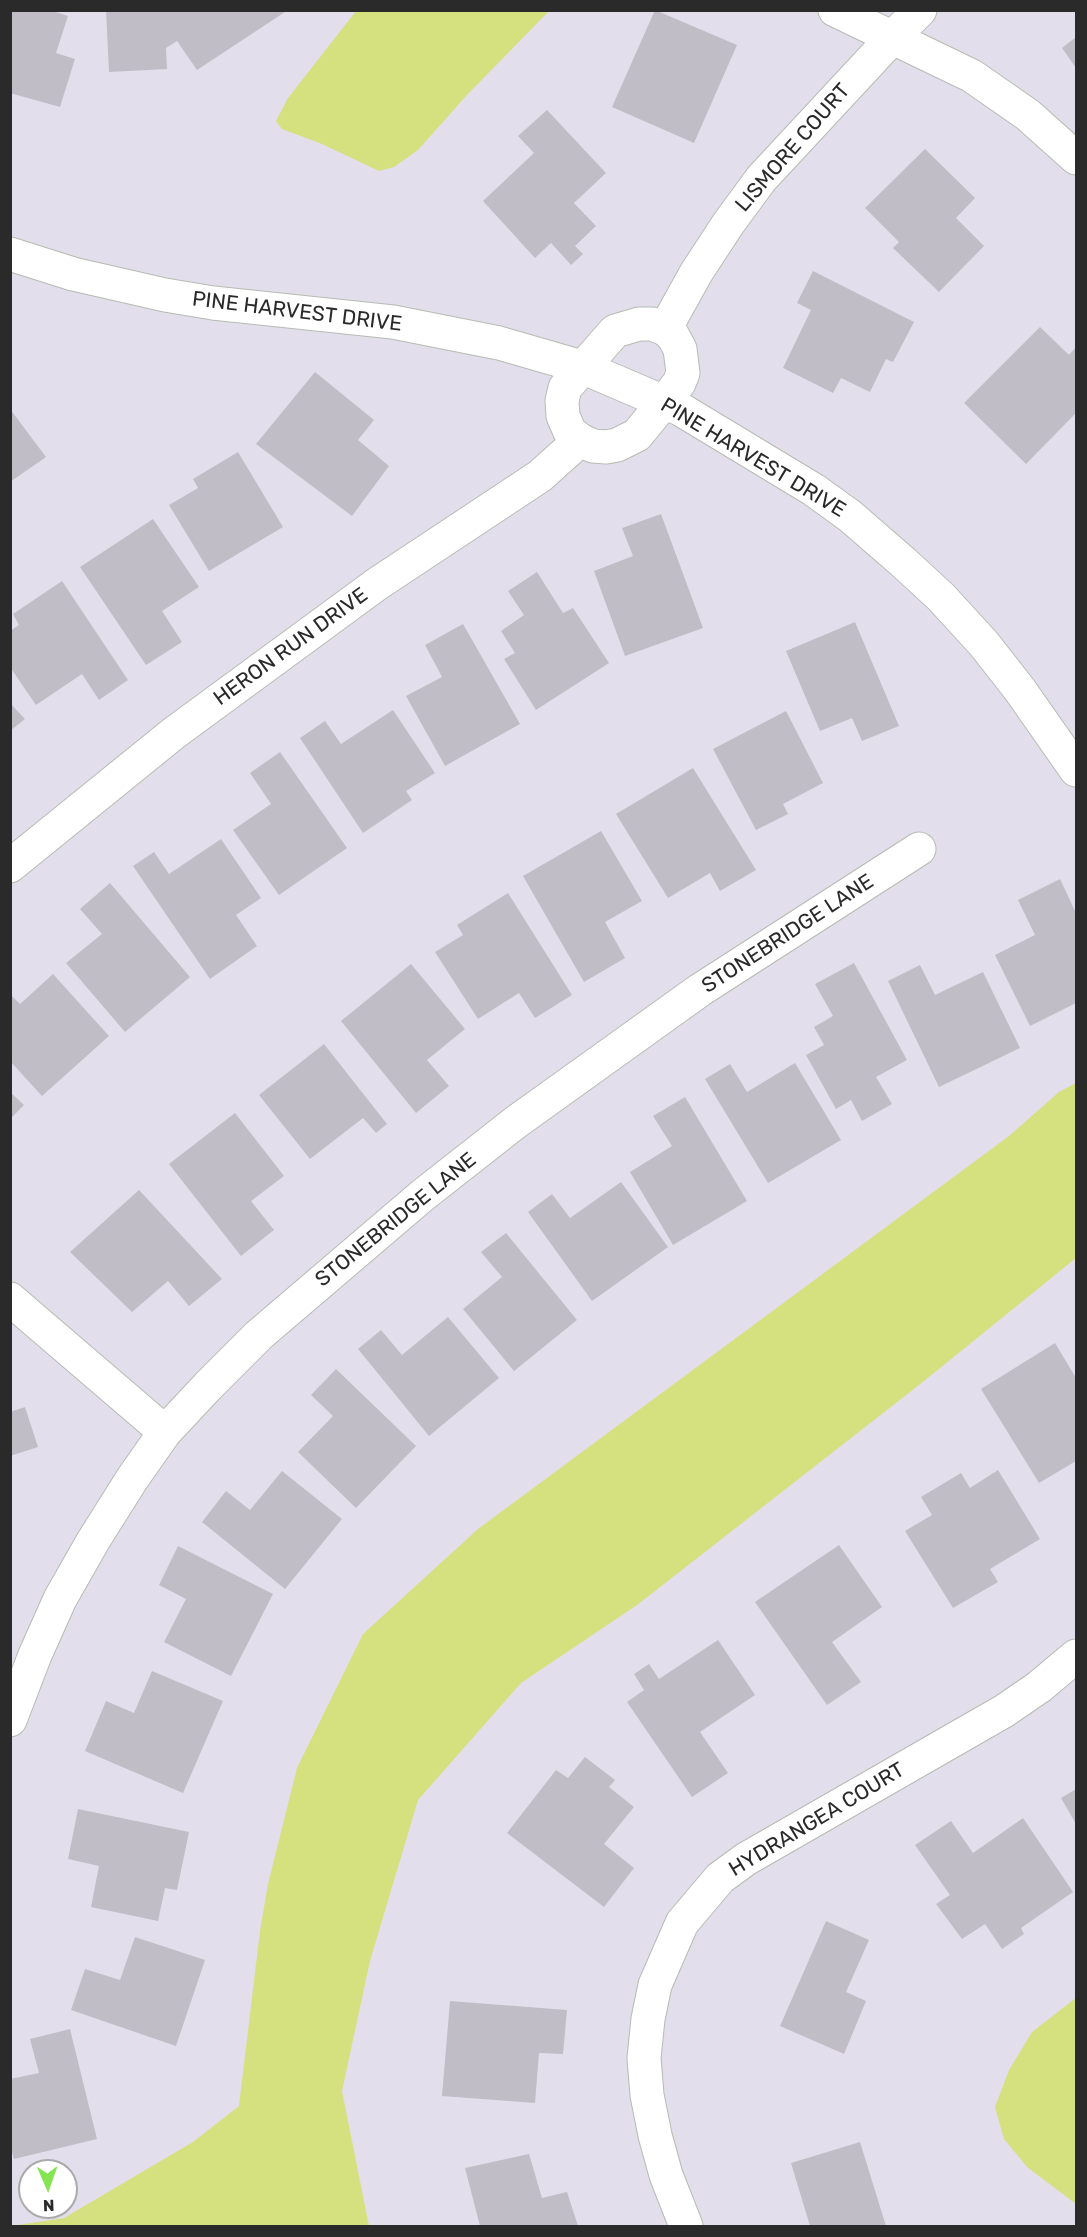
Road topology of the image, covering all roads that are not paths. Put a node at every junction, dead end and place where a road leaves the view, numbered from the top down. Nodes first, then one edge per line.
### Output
1 (835, 10) edge
2 (920, 10) edge
3 (893, 37) junction
4 (1077, 158) edge
5 (10, 254) edge
6 (665, 329) junction
7 (582, 367) junction
8 (664, 402) junction
9 (580, 440) junction
10 (1077, 770) edge
11 (919, 849) dead end
12 (10, 866) edge
13 (10, 1299) edge
14 (165, 1432) junction
15 (1077, 1656) edge
16 (10, 1720) edge
17 (686, 2226) edge

1 - 3 street
2 - 3 street, LISMORE COURT
3 - 4 street
3 - 6 street, LISMORE COURT
5 - 7 street, PINE HARVEST DRIVE
6 - 7 street
6 - 8 street
7 - 8 street, PINE HARVEST DRIVE
7 - 9 street
8 - 9 street
8 - 10 street, PINE HARVEST DRIVE
9 - 12 street, HERON RUN DRIVE
11 - 14 street, STONEBRIDGE LANE
13 - 14 street
14 - 16 street, STONEBRIDGE LANE
15 - 17 street, HYDRANGEA COURT

